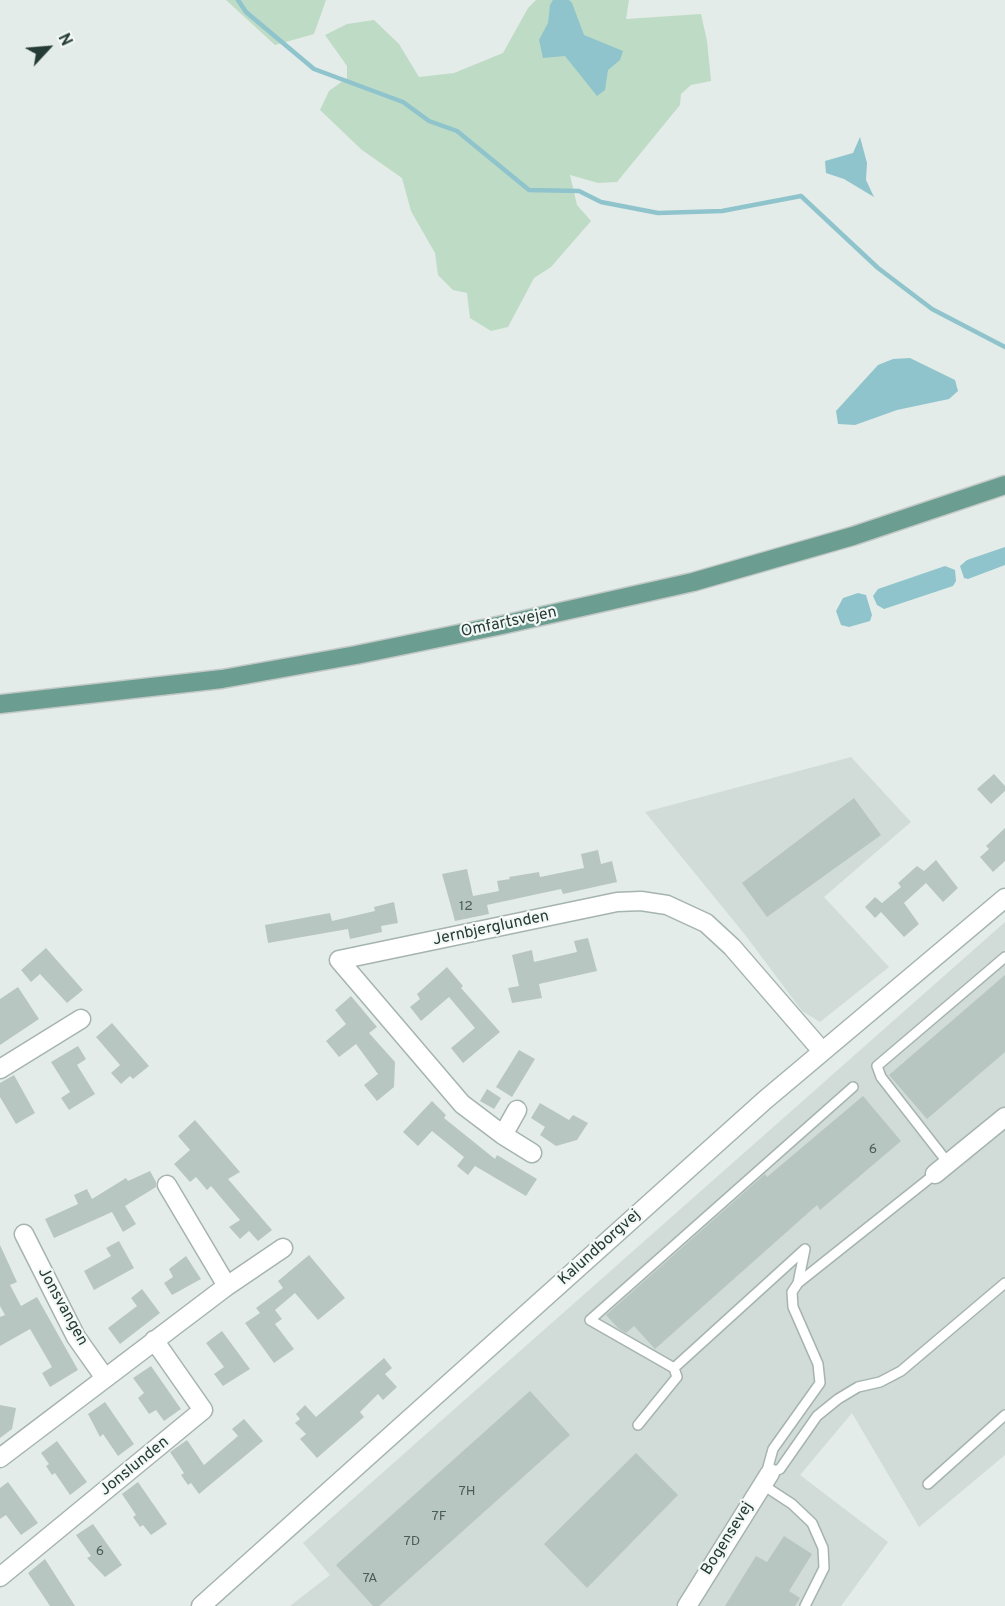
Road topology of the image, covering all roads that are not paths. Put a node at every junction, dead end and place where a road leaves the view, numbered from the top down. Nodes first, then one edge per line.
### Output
1 (1005, 485) edge
2 (0, 704) edge
3 (1005, 898) edge
4 (1005, 957) edge
5 (81, 1019) dead end
6 (822, 1051) junction
7 (0, 1069) edge
8 (853, 1087) dead end
9 (517, 1110) dead end
10 (1005, 1117) edge
11 (502, 1135) junction
12 (532, 1153) dead end
13 (942, 1168) junction
14 (167, 1185) dead end
15 (24, 1234) dead end
16 (284, 1248) dead end
17 (798, 1283) junction
18 (1005, 1283) edge
19 (227, 1286) junction
20 (154, 1340) junction
21 (674, 1368) junction
22 (105, 1378) junction
23 (1005, 1415) edge
24 (638, 1425) dead end
25 (0, 1458) edge
26 (766, 1479) junction
27 (928, 1484) dead end
28 (0, 1577) edge
29 (201, 1606) edge
30 (687, 1606) edge
31 (805, 1606) edge

1 - 2 main road, Omfartsvejen
3 - 6 street, Kalundborgvej
4 - 13 lane
5 - 7 street
6 - 11 street, Jernbjerglunden
6 - 29 street, Kalundborgvej
8 - 21 lane
9 - 11 street
10 - 13 street
11 - 12 street, Jernbjerglunden
13 - 17 lane
14 - 19 street
15 - 22 street, Jonsvangen
16 - 19 street
17 - 21 lane
17 - 26 lane
18 - 26 lane
19 - 20 street
20 - 22 street
20 - 28 street, Jonslunden
21 - 24 lane
22 - 25 street
23 - 27 lane
26 - 30 street, Bogensevej
26 - 31 lane

